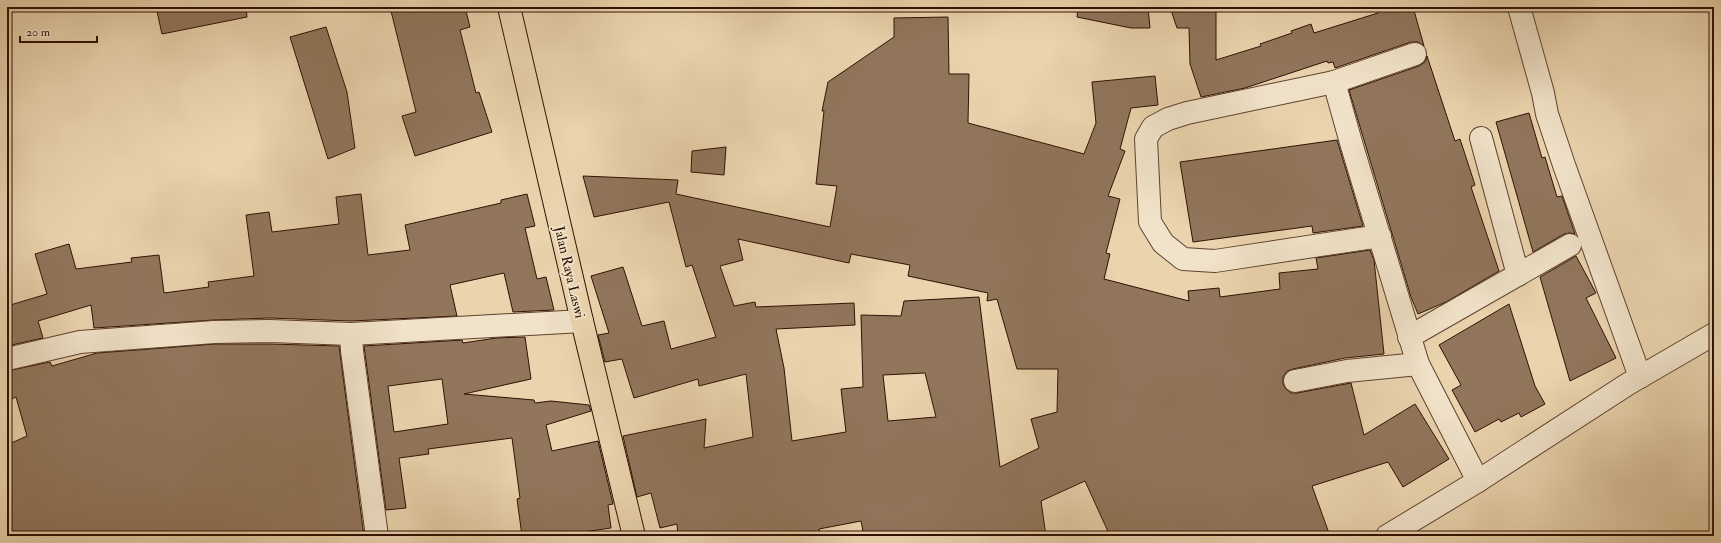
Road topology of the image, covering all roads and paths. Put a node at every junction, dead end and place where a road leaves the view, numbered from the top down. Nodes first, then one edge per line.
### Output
1 (509, 7) edge
2 (1518, 7) edge
3 (1415, 54) dead end
4 (1334, 82) junction
5 (1481, 138) dead end
6 (1380, 236) junction
7 (1570, 246) dead end
8 (1518, 275) junction
9 (582, 320) junction
10 (351, 334) junction
11 (1714, 334) edge
12 (1409, 337) junction
13 (7, 359) edge
14 (1418, 364) junction
15 (1640, 377) junction
16 (1295, 381) dead end
17 (1478, 481) junction
18 (376, 536) edge
19 (634, 536) edge
20 (1387, 536) edge

1 - 9 main road, Jalan Raya Laswi
2 - 15 street
3 - 4 street
4 - 6 street
4 - 6 street
5 - 8 street
6 - 12 street
7 - 8 street
8 - 12 street
9 - 10 street
9 - 19 main road, Jalan Raya Laswi
10 - 13 street
10 - 18 street
11 - 15 street
12 - 14 street
14 - 16 street
14 - 17 street
15 - 17 street
17 - 20 street

